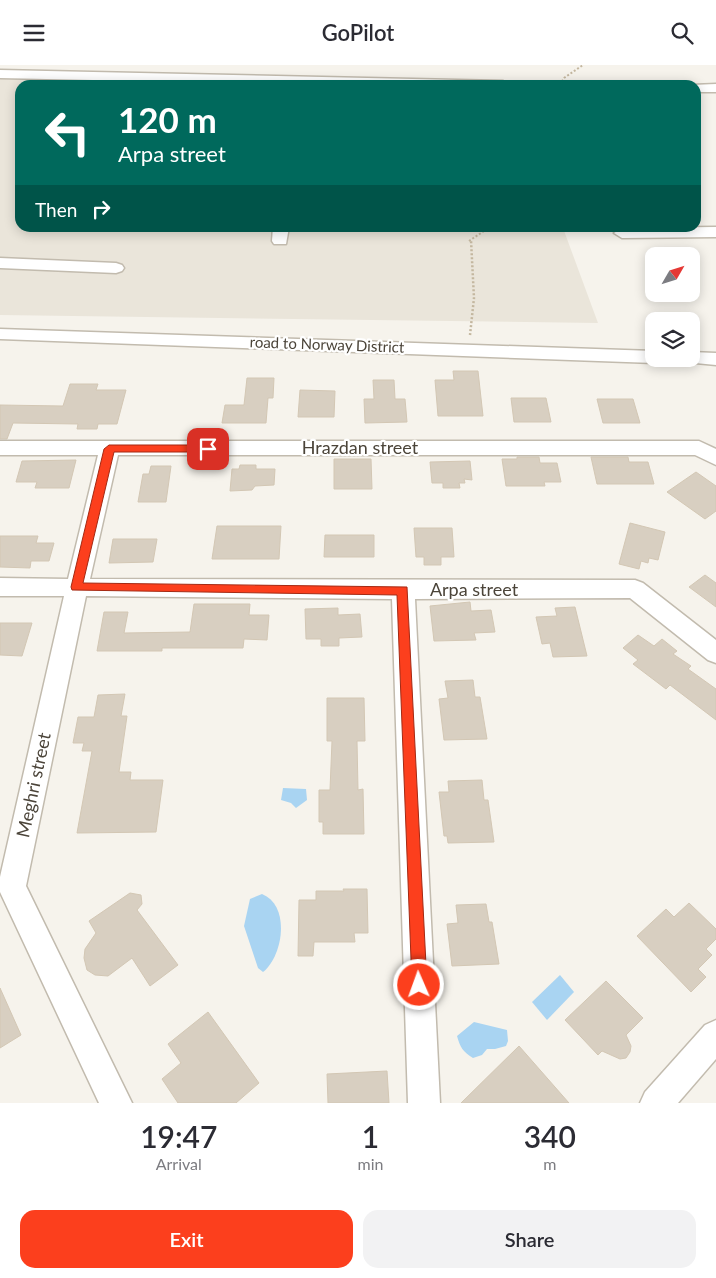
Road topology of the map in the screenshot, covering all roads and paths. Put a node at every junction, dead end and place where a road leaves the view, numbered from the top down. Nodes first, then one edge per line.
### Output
1 (125, 65) edge
2 (583, 65) edge
3 (32, 70) edge
4 (0, 74) edge
5 (113, 78) junction
6 (183, 80) edge
7 (563, 80) edge
8 (701, 88) edge
9 (716, 88) edge
10 (482, 232) edge
11 (622, 233) dead end
12 (716, 233) edge
13 (0, 263) edge
14 (116, 268) dead end
15 (0, 334) edge
16 (469, 350) junction
17 (645, 357) edge
18 (700, 358) edge
19 (716, 359) edge
20 (0, 447) edge
21 (109, 449) junction
22 (716, 458) edge
23 (0, 587) edge
24 (76, 587) junction
25 (403, 591) junction
26 (716, 653) edge
27 (716, 1036) edge
28 (116, 1103) edge
29 (424, 1103) edge
30 (656, 1103) edge

1 - 5 street
2 - 7 path
3 - 4 street
3 - 5 street
5 - 6 street
8 - 9 street
10 - 16 path
11 - 12 street
13 - 14 street
15 - 16 street, road to Norway District
16 - 17 street, road to Norway District
18 - 19 street
20 - 21 street, Hrazdan street
21 - 22 street, Hrazdan street
21 - 24 street, Meghri street
23 - 24 street, Arpa street
24 - 25 street, Arpa street
24 - 28 street, Meghri street
25 - 26 street, Arpa street
25 - 29 street
27 - 30 street

